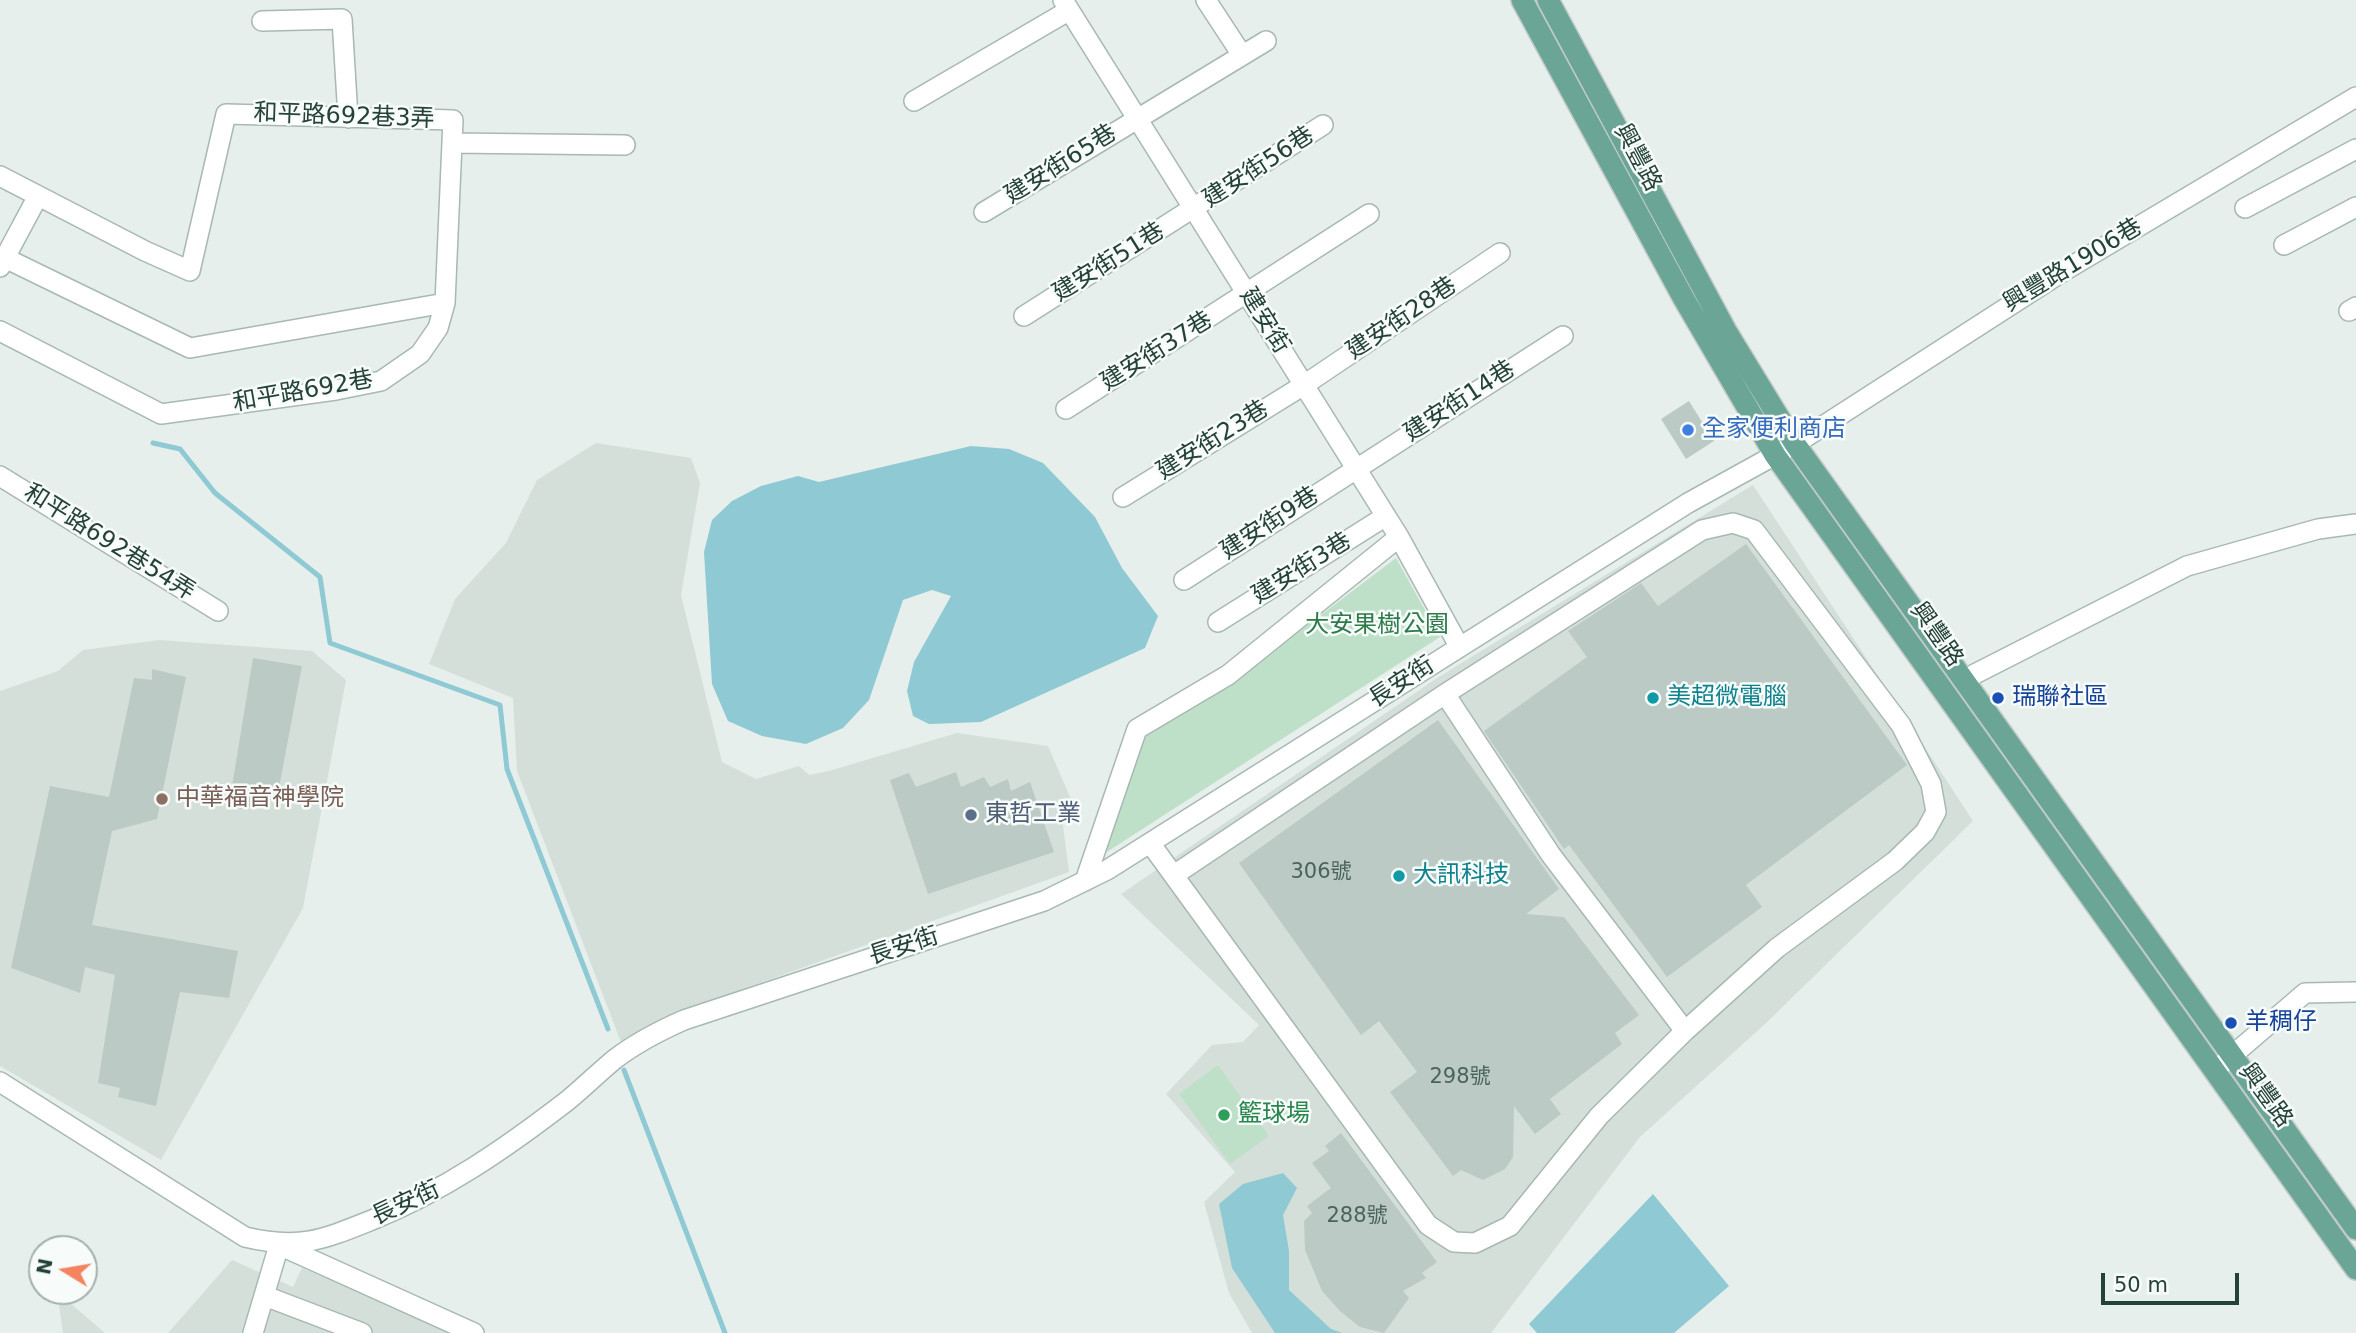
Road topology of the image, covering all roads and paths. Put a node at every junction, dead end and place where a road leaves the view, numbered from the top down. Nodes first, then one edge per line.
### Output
1 (1206, 0) edge
2 (1522, 0) edge
3 (1548, 0) edge
4 (1065, 5) edge
5 (262, 21) dead end
6 (1266, 41) dead end
7 (1242, 55) junction
8 (2356, 97) edge
9 (914, 101) dead end
10 (348, 118) junction
11 (1137, 118) junction
12 (453, 120) joint
13 (1323, 125) dead end
14 (452, 144) junction
15 (625, 145) dead end
16 (2356, 149) edge
17 (0, 176) edge
18 (38, 196) junction
19 (2356, 207) edge
20 (2245, 208) dead end
21 (1195, 210) junction
22 (984, 212) dead end
23 (1369, 214) dead end
24 (2284, 245) dead end
25 (1500, 253) dead end
26 (2, 262) edge
27 (1248, 295) junction
28 (445, 303) junction
29 (1024, 316) dead end
30 (0, 331) edge
31 (1563, 336) dead end
32 (1304, 385) junction
33 (1066, 409) dead end
34 (1795, 444) junction
35 (1775, 455) junction
36 (1356, 469) junction
37 (0, 476) edge
38 (1123, 497) dead end
39 (1386, 516) junction
40 (2356, 524) edge
41 (1399, 537) junction
42 (1184, 580) dead end
43 (218, 611) dead end
44 (1219, 622) dead end
45 (1459, 646) junction
46 (1963, 680) junction
47 (1445, 694) junction
48 (1150, 843) junction
49 (1174, 875) junction
50 (1085, 881) junction
51 (2356, 992) edge
52 (1685, 1031) junction
53 (2231, 1055) junction
54 (2215, 1072) junction
55 (0, 1082) edge
56 (2356, 1229) edge
57 (279, 1245) junction
58 (2356, 1269) edge
59 (265, 1296) junction
60 (253, 1333) edge
61 (362, 1333) edge
62 (474, 1333) edge

1 - 7 street
2 - 35 main road, 興豐路
3 - 34 main road, 興豐路
4 - 9 street
4 - 11 street, 建安街
5 - 10 street
6 - 7 street, 建安街65巷
7 - 11 street, 建安街65巷
8 - 34 street, 興豐路1906巷
10 - 12 street, 和平路692巷3弄
10 - 18 street, 和平路692巷3弄
11 - 21 street, 建安街
11 - 22 street, 建安街65巷
12 - 14 street, 和平路692巷
13 - 21 street, 建安街56巷
14 - 15 street
14 - 28 street, 和平路692巷
16 - 20 street
17 - 18 street
18 - 26 street
19 - 24 street
21 - 27 street, 建安街
21 - 29 street, 建安街51巷
23 - 27 street, 建安街37巷
25 - 32 street, 建安街28巷
26 - 28 street
27 - 32 street, 建安街
27 - 33 street, 建安街37巷
28 - 30 street, 和平路692巷
31 - 36 street, 建安街14巷
32 - 36 street, 建安街
32 - 38 street, 建安街23巷
34 - 35 street, 長安街
34 - 46 main road, 興豐路
35 - 45 street, 長安街
35 - 54 main road, 興豐路
36 - 39 street, 建安街
36 - 42 street, 建安街9巷
37 - 43 street, 和平路692巷54弄
39 - 41 street, 建安街
39 - 44 street, 建安街3巷
40 - 46 street
41 - 45 street, 建安街
41 - 50 street
45 - 48 street, 長安街
46 - 53 main road, 興豐路
47 - 49 street
47 - 52 street
47 - 52 street
48 - 49 street
48 - 50 street, 長安街
49 - 52 street
50 - 57 street, 長安街
51 - 53 street
53 - 54 street
53 - 56 main road, 興豐路
54 - 58 main road, 興豐路
55 - 57 street, 長安街
57 - 59 street
57 - 62 street
59 - 60 street
59 - 61 street

